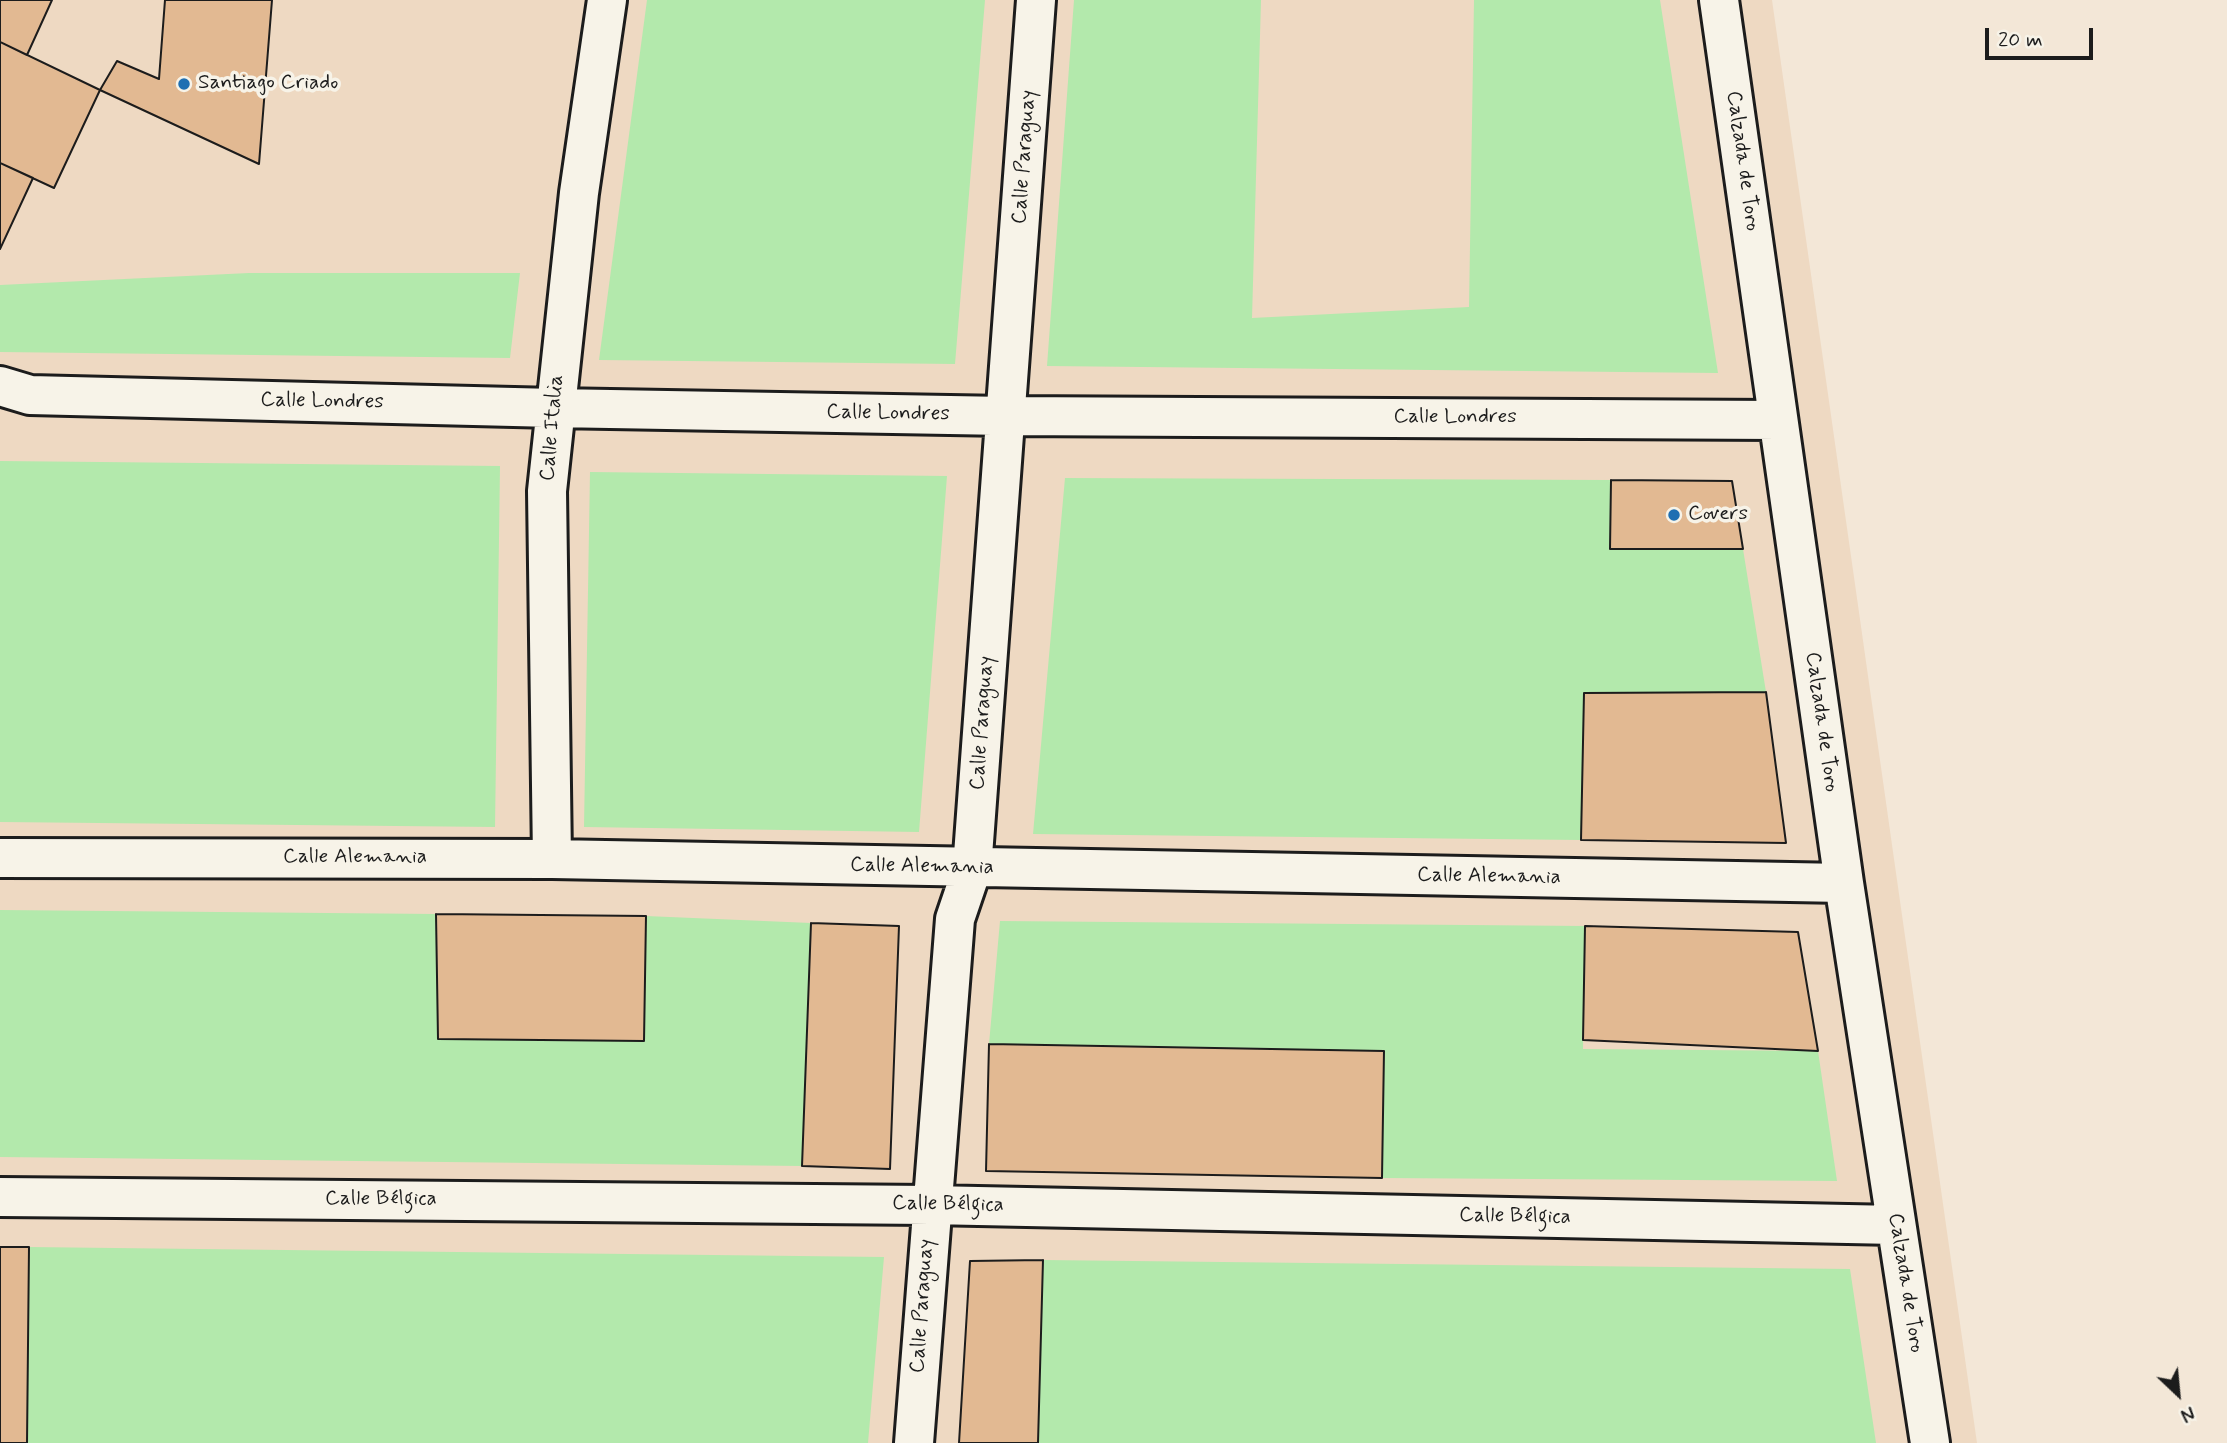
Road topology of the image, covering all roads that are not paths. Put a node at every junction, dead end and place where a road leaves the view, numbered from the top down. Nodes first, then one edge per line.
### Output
1 (607, 0) edge
2 (1036, 0) edge
3 (1719, 0) edge
4 (0, 386) edge
5 (554, 408) junction
6 (1006, 416) junction
7 (1779, 420) junction
8 (0, 858) edge
9 (552, 859) junction
10 (972, 869) junction
11 (1844, 883) junction
12 (0, 1197) edge
13 (930, 1205) junction
14 (1895, 1225) junction
15 (914, 1443) edge
16 (1930, 1443) edge

1 - 5 street, Calle Italia
2 - 6 street, Calle Paraguay
3 - 7 street, Calzada de Toro
4 - 5 street, Calle Londres
5 - 6 street, Calle Londres
5 - 9 street, Calle Italia
6 - 7 street, Calle Londres
6 - 10 street, Calle Paraguay
7 - 11 street, Calzada de Toro
8 - 9 street, Calle Alemania
9 - 10 street, Calle Alemania
10 - 11 street, Calle Alemania
10 - 13 street, Calle Paraguay
11 - 14 street, Calzada de Toro
12 - 13 street, Calle Bélgica
13 - 14 street, Calle Bélgica
13 - 15 street, Calle Paraguay
14 - 16 street, Calzada de Toro

